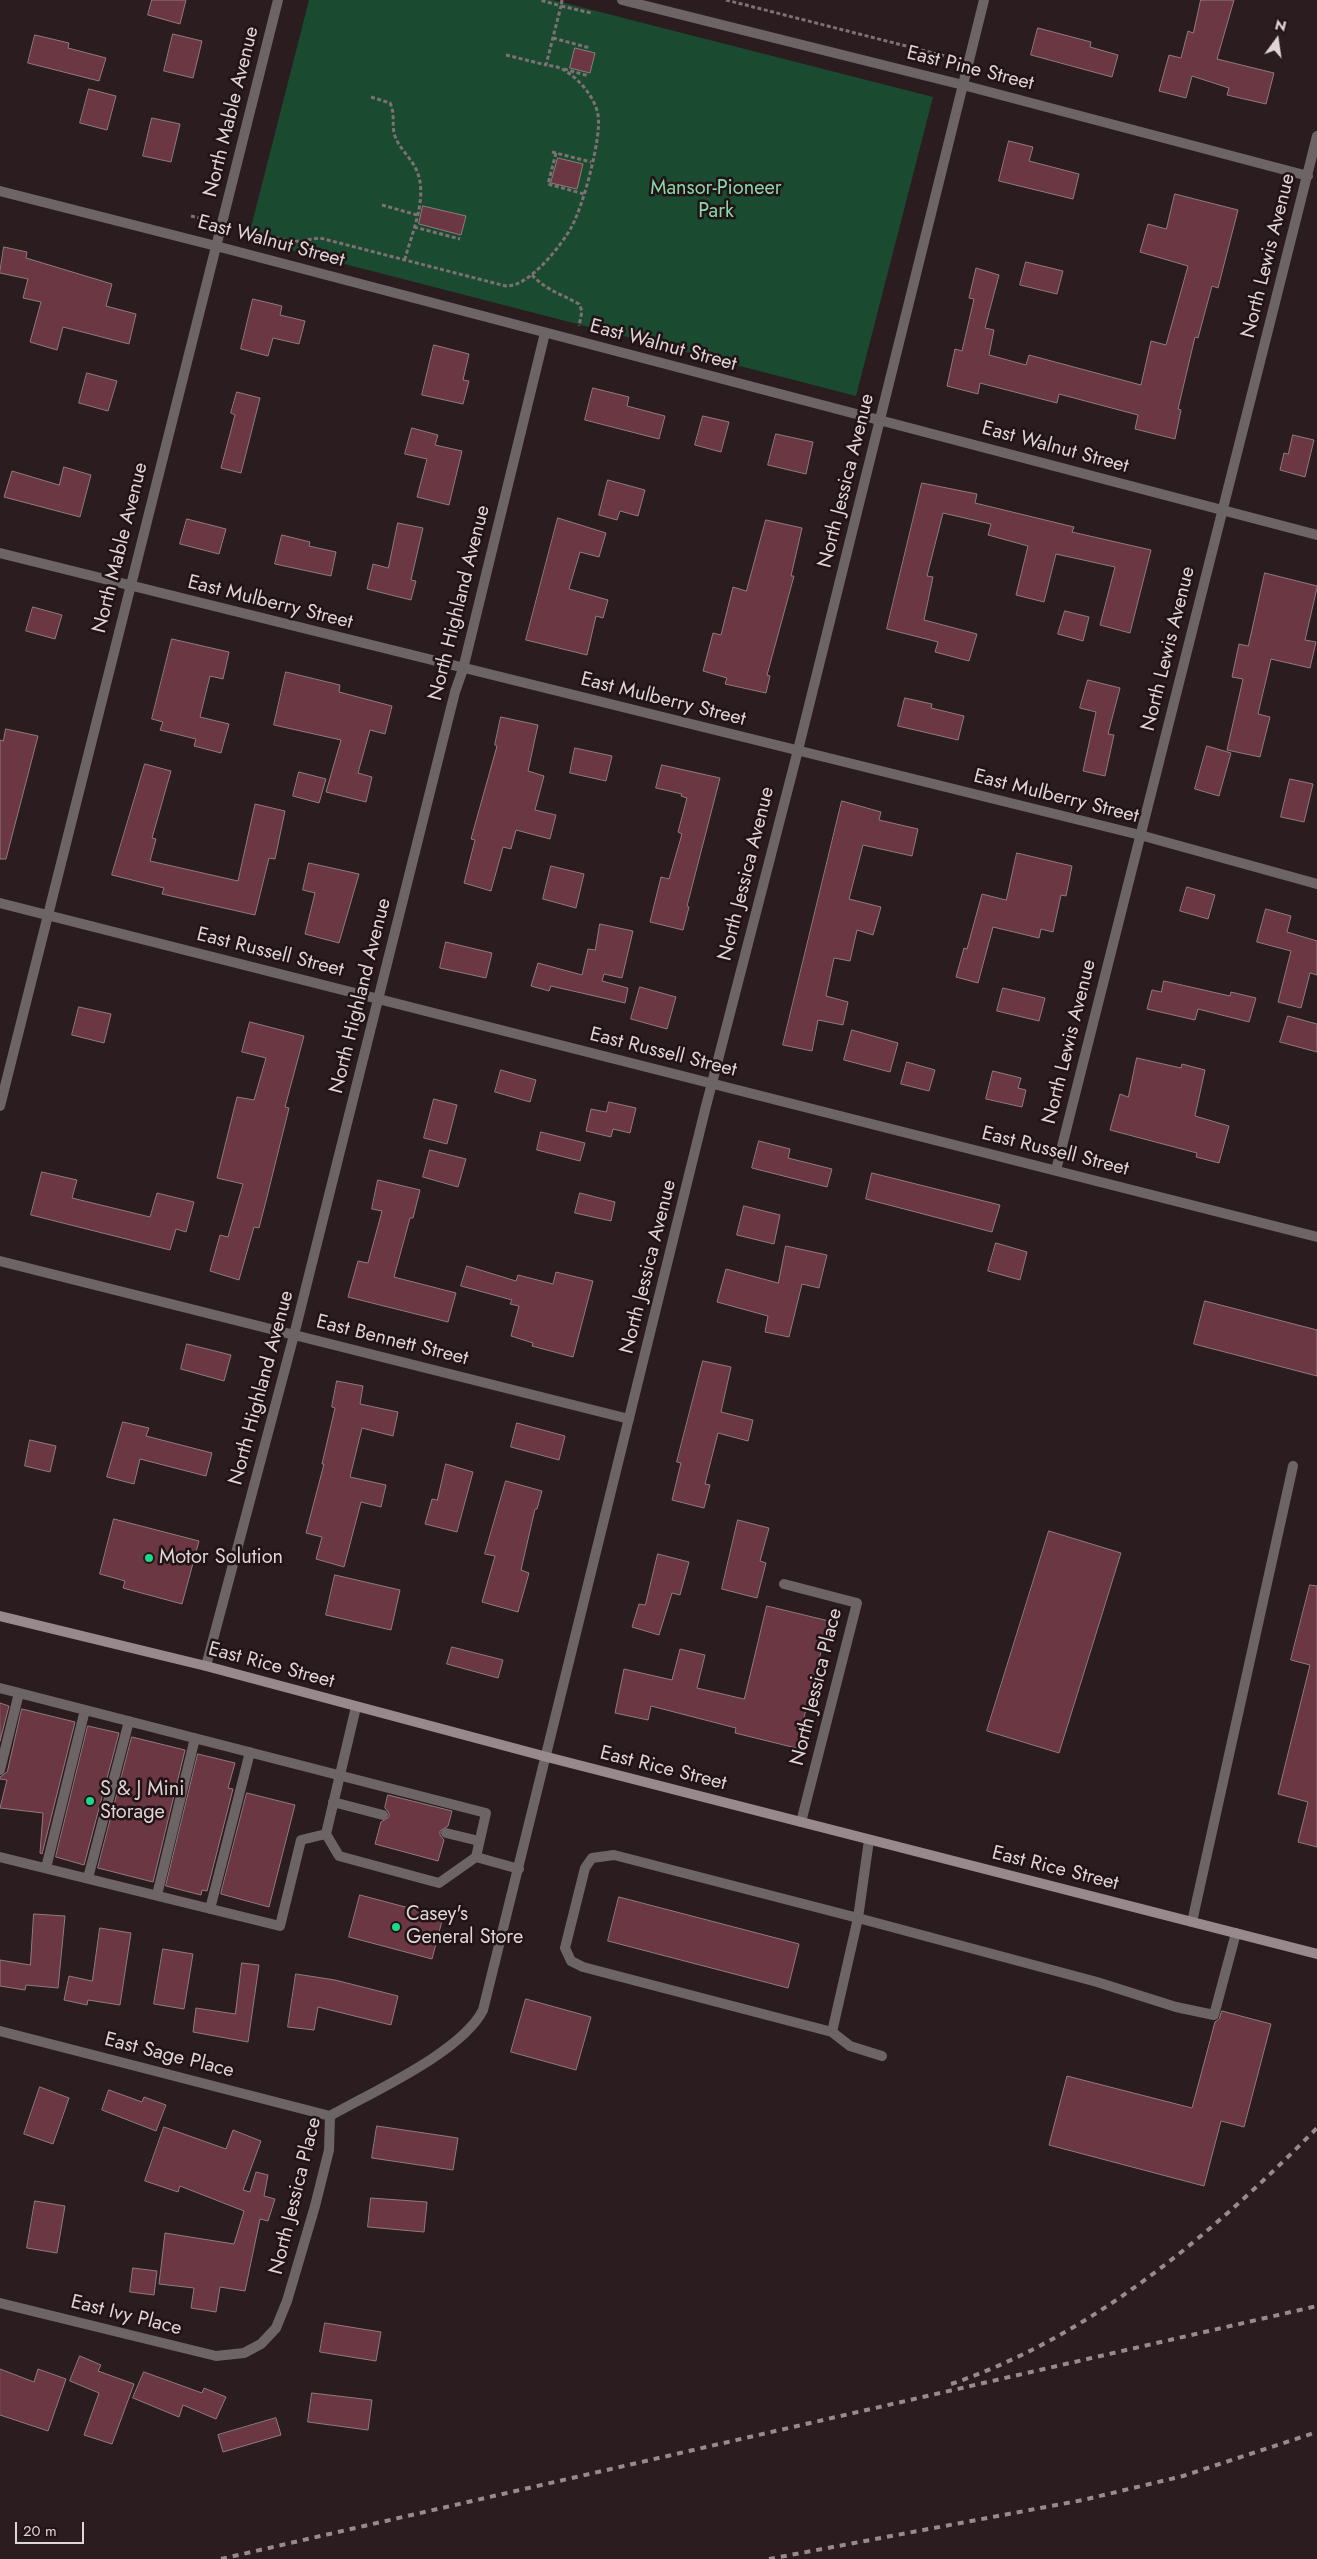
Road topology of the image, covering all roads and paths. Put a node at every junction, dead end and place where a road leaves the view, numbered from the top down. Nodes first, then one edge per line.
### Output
1 (278, 0) edge
2 (540, 0) edge
3 (562, 0) edge
4 (622, 0) edge
5 (726, 0) edge
6 (984, 0) edge
7 (561, 6) junction
8 (591, 13) dead end
9 (553, 38) junction
10 (590, 48) dead end
11 (506, 55) dead end
12 (968, 62) junction
13 (546, 65) junction
14 (564, 69) junction
15 (589, 76) dead end
16 (963, 85) junction
17 (371, 98) dead end
18 (1317, 136) edge
19 (591, 162) junction
20 (1308, 176) junction
21 (0, 191) edge
22 (584, 194) junction
23 (382, 204) dead end
24 (417, 215) junction
25 (191, 216) dead end
26 (222, 224) junction
27 (414, 227) junction
28 (460, 238) dead end
29 (216, 246) junction
30 (405, 260) junction
31 (532, 275) junction
32 (545, 333) junction
33 (576, 341) junction
34 (880, 421) junction
35 (1223, 510) junction
36 (1317, 535) edge
37 (0, 553) edge
38 (129, 586) junction
39 (463, 669) junction
40 (798, 750) junction
41 (1140, 836) junction
42 (1317, 884) edge
43 (0, 903) edge
44 (46, 915) junction
45 (378, 998) junction
46 (712, 1083) junction
47 (0, 1106) edge
48 (1056, 1170) junction
49 (1317, 1237) edge
50 (0, 1261) edge
51 (294, 1335) junction
52 (629, 1419) junction
53 (1293, 1466) dead end
54 (784, 1584) dead end
55 (0, 1616) edge
56 (206, 1666) junction
57 (0, 1688) edge
58 (19, 1693) junction
59 (356, 1707) junction
60 (85, 1710) junction
61 (129, 1721) junction
62 (195, 1738) junction
63 (250, 1752) junction
64 (547, 1757) junction
65 (0, 1770) edge
66 (340, 1774) junction
67 (333, 1802) junction
68 (383, 1815) dead end
69 (801, 1822) junction
70 (446, 1832) dead end
71 (326, 1834) junction
72 (869, 1840) junction
73 (479, 1841) junction
74 (476, 1856) junction
75 (0, 1857) edge
76 (46, 1868) junction
77 (519, 1869) junction
78 (88, 1878) junction
79 (157, 1895) junction
80 (210, 1909) junction
81 (858, 1918) junction
82 (1192, 1922) junction
83 (1236, 1933) junction
84 (1317, 1954) edge
85 (0, 2031) edge
86 (832, 2032) junction
87 (882, 2056) dead end
88 (330, 2116) junction
89 (0, 2303) edge
90 (244, 2353) joint

1 - 26 street, North Mable Avenue
2 - 7 path
3 - 7 path
4 - 16 street, East Pine Street
5 - 12 path
6 - 12 street, North Jessica Avenue
7 - 8 path
7 - 9 path
9 - 10 path
9 - 13 path
11 - 13 path
12 - 16 street, North Jessica Avenue
13 - 14 path
14 - 15 path
14 - 19 path
16 - 20 street, East Pine Street
16 - 34 street, North Jessica Avenue
17 - 24 path
18 - 20 street, North Lewis Avenue
19 - 22 path
19 - 22 path
20 - 35 street, North Lewis Avenue
21 - 29 street, East Walnut Street
22 - 31 path
23 - 24 path
24 - 27 path
25 - 26 path
26 - 29 street, North Mable Avenue
26 - 30 path
27 - 28 path
27 - 30 path
29 - 32 street, East Walnut Street
29 - 38 street, North Mable Avenue
30 - 31 path
31 - 33 path
32 - 33 street, East Walnut Street
32 - 39 street, North Highland Avenue
33 - 34 street, East Walnut Street
34 - 35 street, East Walnut Street
34 - 40 street, North Jessica Avenue
35 - 36 street, East Walnut Street
35 - 41 street, North Lewis Avenue
37 - 38 street, East Mulberry Street
38 - 39 street, East Mulberry Street
38 - 44 street, North Mable Avenue
39 - 40 street, East Mulberry Street
39 - 45 street, North Highland Avenue
40 - 41 street, East Mulberry Street
40 - 46 street, North Jessica Avenue
41 - 42 street, East Mulberry Street
41 - 48 street, North Lewis Avenue
43 - 44 street, East Russell Street
44 - 45 street, East Russell Street
44 - 47 street, North Mable Avenue
45 - 46 street, East Russell Street
45 - 51 street, North Highland Avenue
46 - 48 street, East Russell Street
46 - 52 street, North Jessica Avenue
48 - 49 street, East Russell Street
50 - 51 street, East Bennett Street
51 - 52 street, East Bennett Street
51 - 56 street, North Highland Avenue
52 - 64 street, North Jessica Avenue
53 - 82 street
54 - 69 street, North Jessica Place
55 - 56 main road, East Rice Street
56 - 59 main road, East Rice Street
57 - 58 street
58 - 60 street
58 - 65 street
59 - 64 main road, East Rice Street
59 - 66 street
60 - 61 street
60 - 76 street
61 - 62 street
61 - 78 street
62 - 63 street
62 - 79 street
63 - 66 street
63 - 80 street
64 - 69 main road, East Rice Street
64 - 77 street, North Jessica Place
66 - 67 street
66 - 73 street
67 - 68 street
67 - 71 street
69 - 72 main road, East Rice Street
70 - 73 street
71 - 74 street
71 - 80 street
72 - 81 street
72 - 82 main road, East Rice Street
73 - 74 street
74 - 77 street
75 - 76 street
76 - 78 street
77 - 88 street, North Jessica Place
78 - 79 street
79 - 80 street
81 - 83 street
81 - 86 street
81 - 86 street
82 - 83 main road, East Rice Street
83 - 84 main road, East Rice Street
85 - 88 street, East Sage Place
86 - 87 street
88 - 90 street, North Jessica Place
89 - 90 street, East Ivy Place

